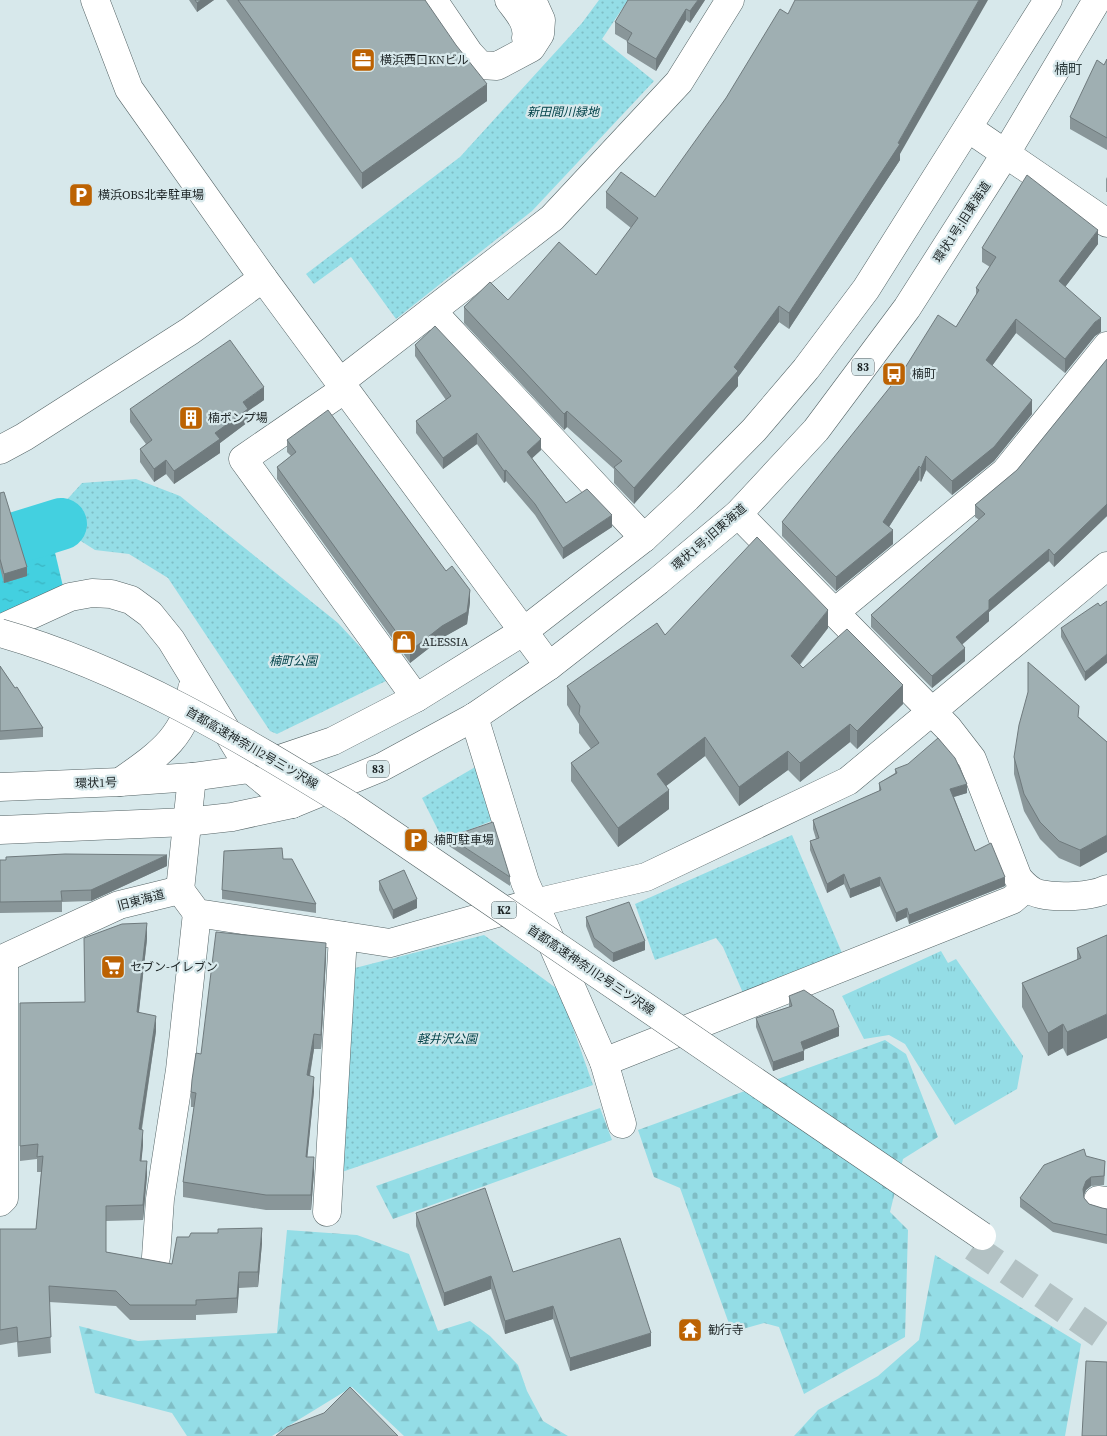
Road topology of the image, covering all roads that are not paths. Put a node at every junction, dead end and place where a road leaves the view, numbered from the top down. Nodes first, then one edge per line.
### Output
1 (94, 0) edge
2 (433, 0) edge
3 (730, 0) edge
4 (1097, 0) edge
5 (515, 1) edge
6 (1041, 2) edge
7 (968, 128) junction
8 (1006, 153) junction
9 (1107, 223) edge
10 (263, 278) junction
11 (432, 311) junction
12 (1107, 346) edge
13 (342, 385) junction
14 (0, 450) edge
15 (738, 514) junction
16 (644, 538) junction
17 (1107, 566) edge
18 (835, 612) junction
19 (0, 631) edge
20 (524, 631) junction
21 (0, 650) edge
22 (549, 666) junction
23 (193, 677) junction
24 (416, 698) junction
25 (932, 713) junction
26 (474, 717) junction
27 (250, 769) junction
28 (192, 777) junction
29 (120, 782) junction
30 (0, 787) edge
31 (292, 804) junction
32 (187, 822) junction
33 (0, 830) edge
34 (1026, 888) junction
35 (1107, 889) edge
36 (180, 890) junction
37 (535, 904) junction
38 (197, 913) junction
39 (343, 936) junction
40 (2, 959) edge
41 (604, 1062) junction
42 (622, 1124) dead end
43 (0, 1202) edge
44 (327, 1212) dead end
45 (156, 1257) dead end

1 - 10 main road
2 - 5 main road
3 - 11 main road
4 - 8 main road, 環状1号;旧東海道 / 83
6 - 7 main road
7 - 8 main road
7 - 16 main road
8 - 9 main road
8 - 15 main road, 環状1号;旧東海道 / 83
10 - 13 main road
10 - 14 main road
11 - 13 main road
11 - 16 main road
12 - 18 main road
13 - 20 main road
13 - 24 main road
15 - 18 main road
15 - 22 main road, 環状1号;旧東海道 / 83
16 - 20 main road
17 - 25 main road
18 - 25 main road
19 - 21 main road, 首都高速神奈川2号三ツ沢線 / K2, bridge
19 - 23 main road
20 - 22 main road
20 - 24 main road
22 - 26 main road, 環状1号;旧東海道 / 83
23 - 27 main road
23 - 29 main road
24 - 27 main road
25 - 34 main road
25 - 37 main road
26 - 31 main road, 環状1号;旧東海道 / 83
26 - 37 main road
27 - 28 main road
27 - 31 main road
28 - 29 main road, 環状1号
28 - 32 main road, 旧東海道
29 - 30 main road, 環状1号
31 - 32 main road, 環状1号;旧東海道 / 83
32 - 33 main road, 83
32 - 36 main road, 旧東海道
34 - 35 main road
34 - 41 main road
36 - 38 main road
36 - 40 main road, 旧東海道
37 - 39 main road
37 - 41 main road
38 - 39 main road
38 - 45 main road
39 - 44 main road
40 - 43 main road
41 - 42 main road

